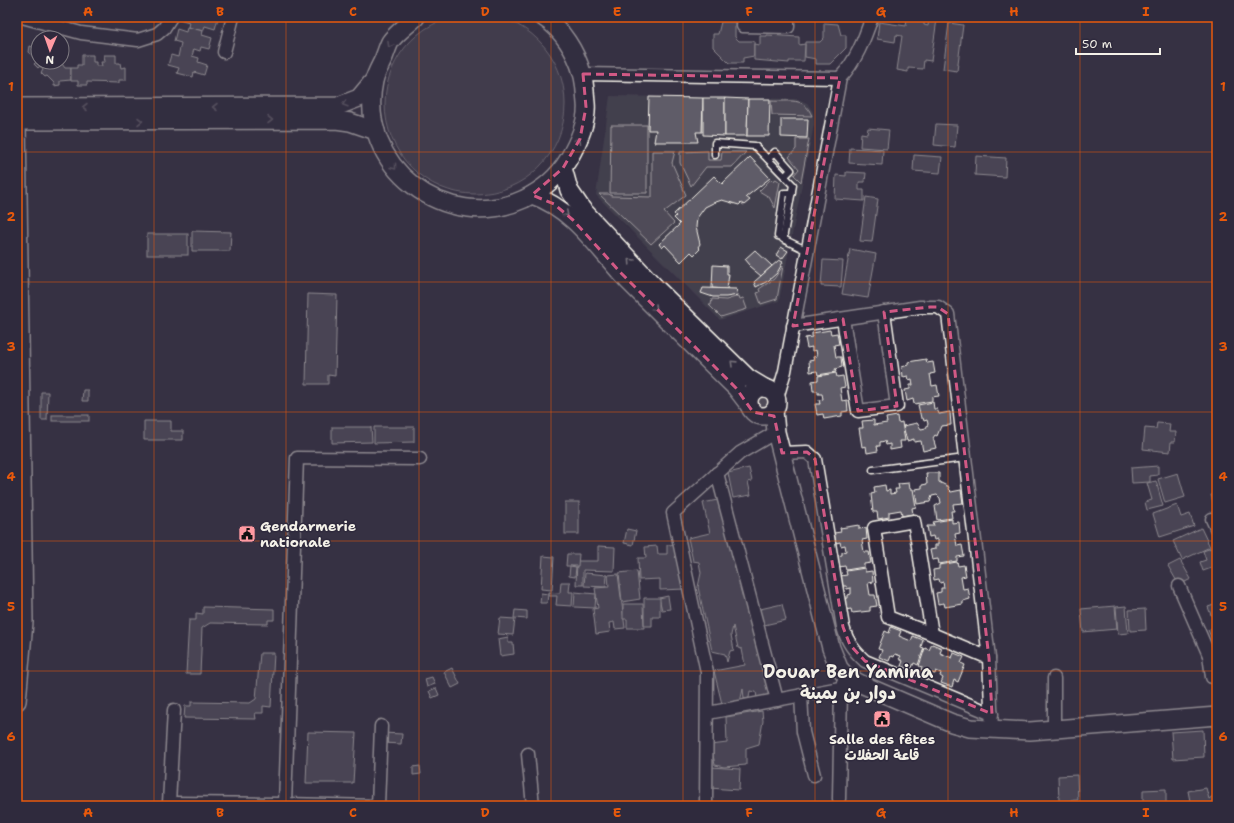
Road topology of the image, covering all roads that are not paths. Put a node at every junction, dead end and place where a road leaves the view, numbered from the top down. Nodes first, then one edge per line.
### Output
1 (19, 17) edge
2 (22, 17) edge
3 (171, 17) edge
4 (233, 17) edge
5 (416, 17) edge
6 (543, 17) edge
7 (744, 17) edge
8 (872, 17) edge
9 (17, 24) edge
10 (762, 26) dead end
11 (224, 52) dead end
12 (582, 74) junction
13 (840, 78) junction
14 (374, 80) junction
15 (17, 107) edge
16 (17, 121) edge
17 (376, 131) junction
18 (715, 155) dead end
19 (768, 159) junction
20 (563, 168) junction
21 (785, 176) junction
22 (532, 195) junction
23 (806, 250) junction
24 (884, 312) junction
25 (843, 319) junction
26 (793, 326) junction
27 (763, 387) junction
28 (765, 407) junction
29 (776, 432) junction
30 (782, 453) junction
31 (966, 458) junction
32 (420, 459) dead end
33 (873, 470) dead end
34 (717, 473) junction
35 (1212, 519) dead end
36 (1217, 530) edge
37 (1179, 586) dead end
38 (932, 634) junction
39 (1213, 653) edge
40 (989, 658) junction
41 (1217, 677) edge
42 (1054, 678) dead end
43 (843, 682) junction
44 (801, 695) junction
45 (777, 700) junction
46 (17, 701) edge
47 (174, 710) dead end
48 (708, 713) junction
49 (1217, 716) edge
50 (992, 723) junction
51 (381, 726) dead end
52 (1054, 729) junction
53 (528, 754) dead end
54 (814, 775) dead end
55 (839, 799) dead end
56 (169, 804) edge
57 (254, 805) edge
58 (285, 805) edge
59 (377, 806) edge
60 (533, 806) edge
61 (706, 806) edge

1 - 9 street
2 - 3 street
4 - 11 street
5 -> 14 main road
6 - 12 main road
7 - 10 street
8 - 13 street
12 - 13 street
20 -> 12 main road
13 - 23 street
14 -> 15 main road
14 - 17 main road
16 -> 17 main road
16 - 46 main road
17 -> 22 main road
18 - 19 lane
19 - 21 lane
19 - 21 lane
20 - 22 main road
27 -> 20 main road
21 - 23 lane
22 -> 28 main road
23 - 26 street
24 - 25 street
24 - 25 street
24 - 31 street
25 - 26 street
26 - 28 street
27 - 28 main road
27 - 28 main road
28 - 29 main road
29 - 30 main road
29 - 34 street
30 - 43 main road
30 - 50 street
31 - 33 lane
31 - 40 street
32 - 58 street
34 - 45 street
34 - 48 street
35 - 36 street
37 - 39 street
38 - 38 street
38 - 40 street
39 - 41 street
40 - 50 street
42 - 52 street
43 - 44 street
43 - 50 main road
43 - 55 street
44 - 45 street
44 - 54 street
45 - 48 street
47 - 56 street
48 - 61 street
49 - 52 main road
50 - 52 main road
51 - 59 street
53 - 60 street
56 - 57 street
57 - 58 street
58 - 59 street

